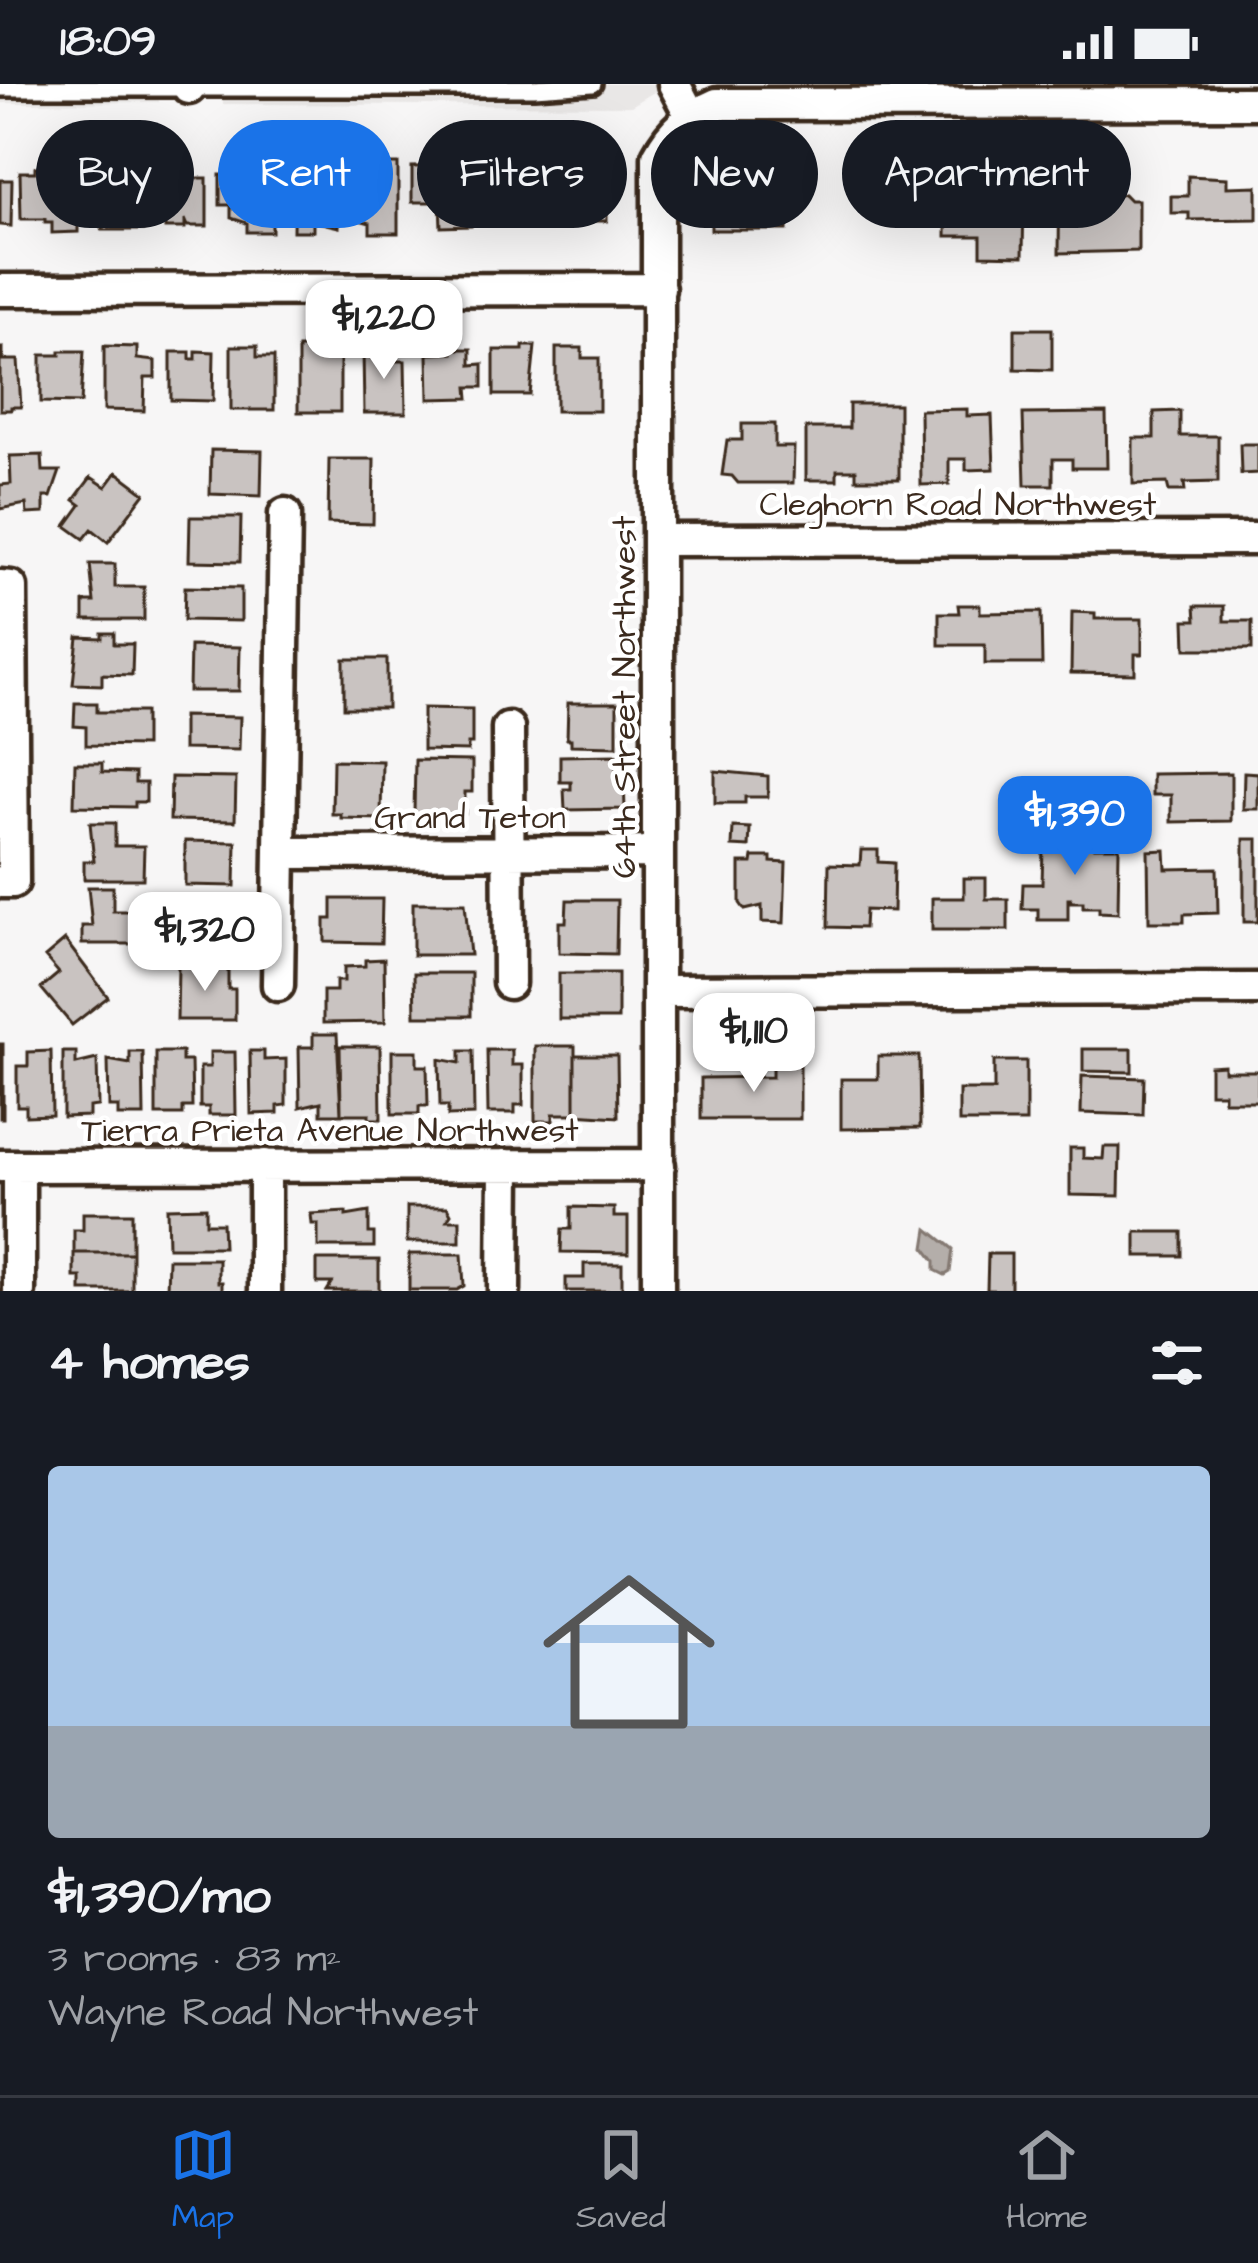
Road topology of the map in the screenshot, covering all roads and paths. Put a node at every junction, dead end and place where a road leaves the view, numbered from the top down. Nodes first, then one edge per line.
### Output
1 (593, 84) edge
2 (674, 84) edge
3 (189, 86) edge
4 (0, 88) edge
5 (982, 93) edge
6 (1258, 103) edge
7 (691, 116) junction
8 (659, 289) junction
9 (0, 290) edge
10 (285, 514) dead end
11 (1258, 538) edge
12 (658, 540) junction
13 (6, 586) edge
14 (508, 728) dead end
15 (509, 852) junction
16 (658, 852) junction
17 (281, 853) junction
18 (6, 882) edge
19 (509, 983) dead end
20 (278, 986) dead end
21 (1258, 989) edge
22 (659, 991) junction
23 (265, 1165) junction
24 (659, 1165) junction
25 (9, 1166) edge
26 (505, 1166) junction
27 (19, 1291) edge
28 (265, 1291) edge
29 (504, 1291) edge
30 (658, 1291) edge

1 - 3 lane
2 - 7 street
3 - 4 lane
5 - 6 street
5 - 7 street
7 - 8 street, 64th Street Northwest
8 - 9 street
8 - 12 street, 64th Street Northwest
10 - 17 street
11 - 12 street, Cleghorn Road Northwest
12 - 16 street, 64th Street Northwest
13 - 18 street
14 - 15 street
15 - 16 street, Grand Teton
15 - 17 street, Grand Teton
15 - 19 street
16 - 22 street, 64th Street Northwest
17 - 20 street
21 - 22 street
22 - 24 street, 64th Street Northwest
23 - 25 street, Tierra Prieta Avenue Northwest
23 - 26 street, Tierra Prieta Avenue Northwest
23 - 28 street
24 - 26 street, Tierra Prieta Avenue Northwest
24 - 30 street, 64th Street Northwest
25 - 27 street
26 - 29 street

